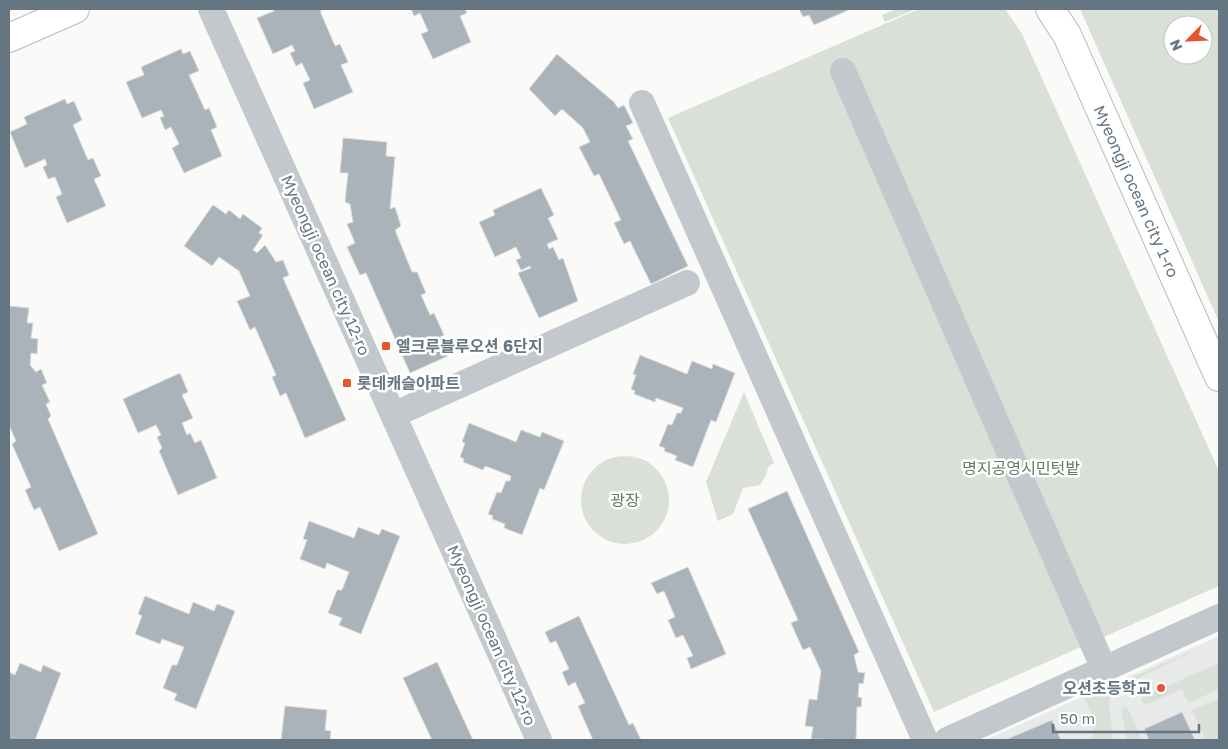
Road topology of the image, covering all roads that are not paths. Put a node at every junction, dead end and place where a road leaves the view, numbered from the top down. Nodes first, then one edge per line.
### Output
1 (75, 9) edge
2 (211, 9) edge
3 (1050, 9) edge
4 (9, 38) edge
5 (843, 71) dead end
6 (642, 103) dead end
7 (687, 283) dead end
8 (1219, 377) edge
9 (393, 415) junction
10 (1219, 617) edge
11 (1104, 669) junction
12 (539, 740) edge
13 (924, 740) edge
14 (947, 740) edge

1 - 4 main road
2 - 9 street, Myeongji ocean city 12-ro
3 - 8 main road, Myeongji ocean city 1-ro
5 - 11 street
6 - 13 street
7 - 9 street
9 - 12 street, Myeongji ocean city 12-ro
10 - 11 street
11 - 14 street

